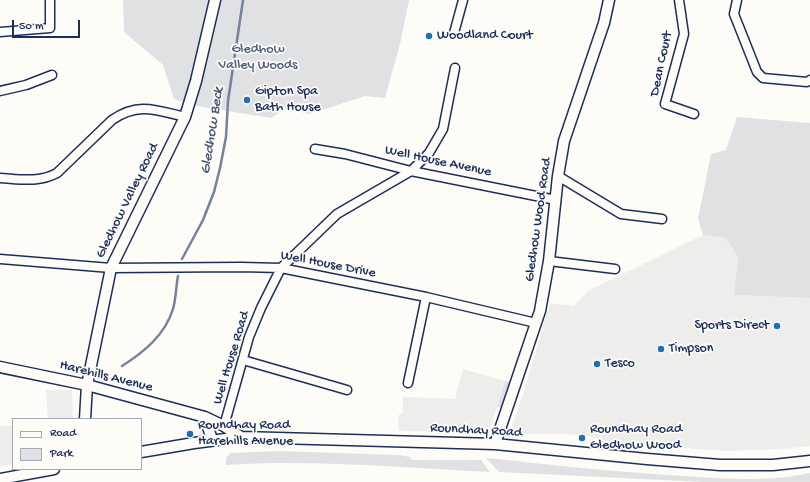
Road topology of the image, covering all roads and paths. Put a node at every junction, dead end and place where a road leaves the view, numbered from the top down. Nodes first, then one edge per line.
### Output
1 (50, 0) edge
2 (215, 0) edge
3 (462, 0) edge
4 (610, 0) edge
5 (679, 0) edge
6 (737, 0) edge
7 (0, 32) edge
8 (454, 33) dead end
9 (455, 68) dead end
10 (52, 75) dead end
11 (810, 80) edge
12 (0, 91) edge
13 (694, 114) dead end
14 (185, 117) junction
15 (314, 149) dead end
16 (411, 171) junction
17 (558, 176) junction
18 (0, 178) edge
19 (556, 200) junction
20 (662, 219) dead end
21 (0, 259) edge
22 (549, 261) junction
23 (111, 268) junction
24 (281, 268) junction
25 (615, 269) dead end
26 (426, 298) junction
27 (536, 323) junction
28 (243, 360) junction
29 (0, 368) edge
30 (408, 383) dead end
31 (87, 385) junction
32 (347, 390) dead end
33 (205, 417) junction
34 (85, 418) edge
35 (224, 426) junction
36 (241, 437) junction
37 (212, 440) junction
38 (496, 444) junction
39 (142, 452) edge
40 (810, 461) edge
41 (49, 470) edge
42 (0, 479) edge

1 - 7 street
2 - 14 street, Gledhow Valley Road
3 - 8 street
4 - 17 street, Gledhow Wood Road
5 - 13 street, Dean Court
6 - 11 street
9 - 16 street, Well House Road
10 - 12 street
14 - 18 street
14 - 23 street, Gledhow Valley Road
15 - 16 street, Well House Avenue
16 - 19 street, Well House Avenue
16 - 24 street, Well House Road
17 - 19 street, Gledhow Wood Road
17 - 20 street
19 - 22 street, Gledhow Wood Road
21 - 23 street, Well House Drive
22 - 25 street
22 - 27 street, Gledhow Wood Road
23 - 24 street, Well House Drive
23 - 31 street, Gledhow Valley Road
24 - 26 street, Well House Drive
24 - 28 street, Well House Road
26 - 27 street, Well House Drive
26 - 30 street
27 - 38 street, Gledhow Wood Road
28 - 32 street
28 - 35 street, Well House Road
29 - 31 street, Harehills Avenue
31 - 33 street, Harehills Avenue
31 - 34 street, Gledhow Valley Road
33 - 35 street, Harehills Avenue
33 - 37 street
35 - 36 street, Harehills Avenue
36 - 37 street, Roundhay Road
36 - 38 street, Roundhay Road
37 - 39 street, Roundhay Road
38 - 40 street, Roundhay Road
41 - 42 street

